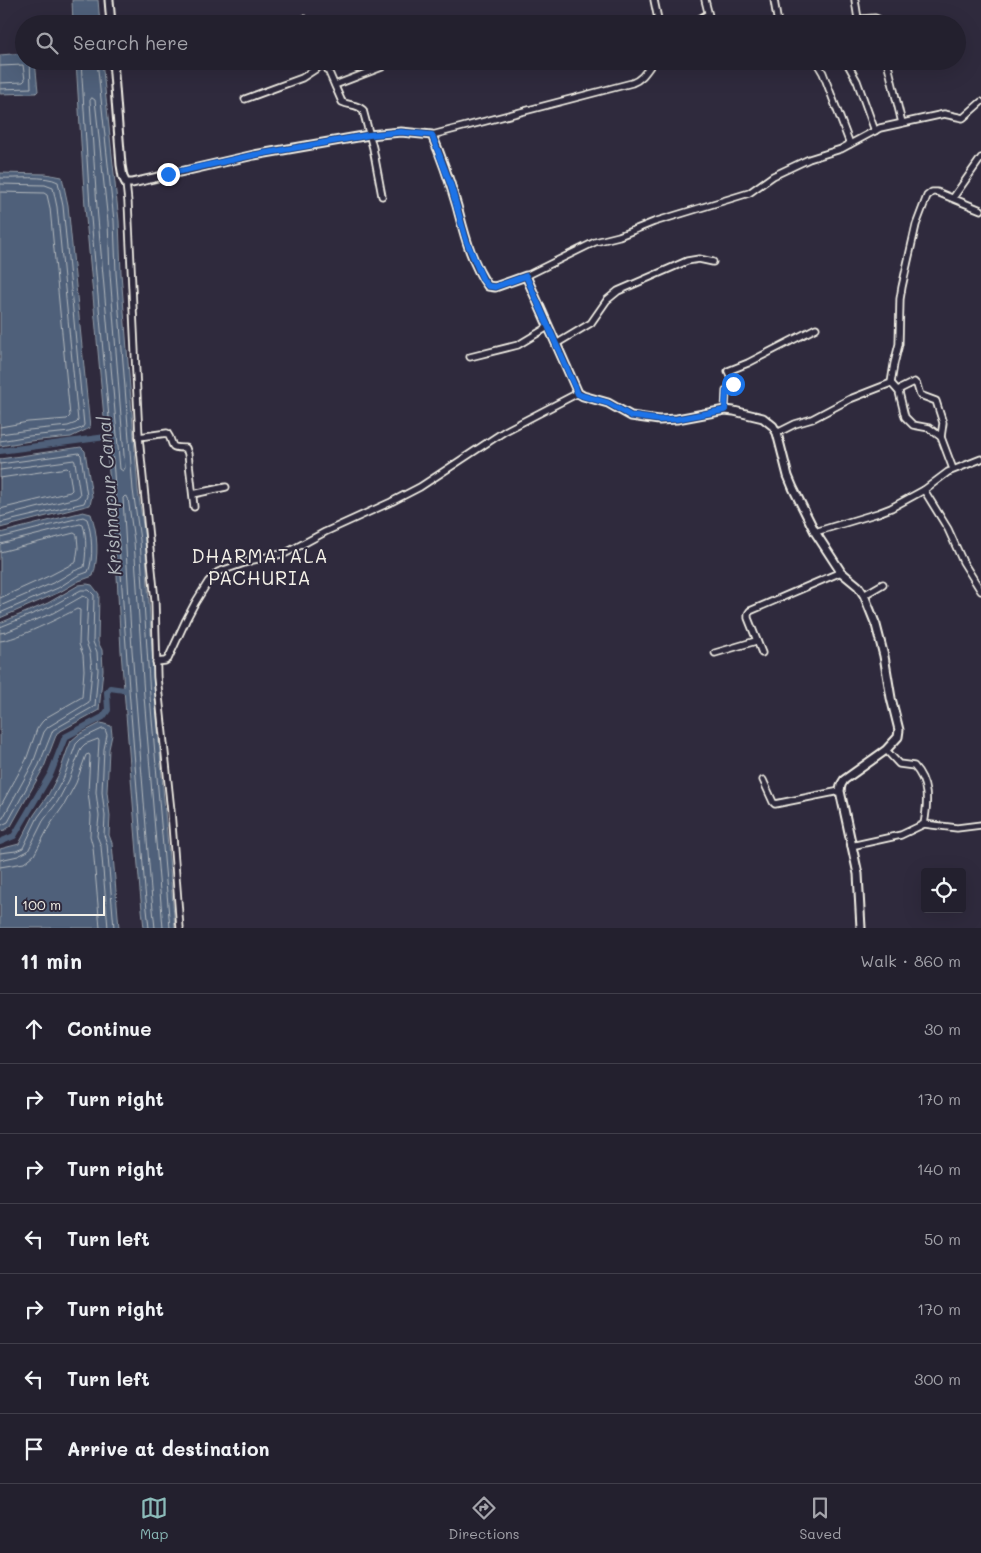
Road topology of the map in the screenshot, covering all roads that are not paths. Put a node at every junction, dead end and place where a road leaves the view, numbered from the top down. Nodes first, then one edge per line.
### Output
1 (109, 0) edge
2 (654, 0) edge
3 (705, 0) edge
4 (774, 0) edge
5 (855, 0) edge
6 (708, 14) edge
7 (110, 15) edge
8 (657, 15) edge
9 (776, 15) edge
10 (857, 15) edge
11 (114, 70) edge
12 (314, 70) edge
13 (328, 70) edge
14 (374, 70) edge
15 (647, 70) edge
16 (821, 70) edge
17 (851, 70) edge
18 (889, 70) edge
19 (335, 85) junction
20 (245, 99) dead end
21 (981, 102) edge
22 (902, 123) junction
23 (875, 131) junction
24 (369, 135) junction
25 (432, 135) junction
26 (850, 144) junction
27 (981, 158) edge
28 (126, 182) junction
29 (382, 196) dead end
30 (953, 198) junction
31 (981, 210) edge
32 (713, 262) dead end
33 (526, 276) junction
34 (548, 327) junction
35 (816, 328) dead end
36 (556, 344) junction
37 (470, 356) dead end
38 (891, 383) junction
39 (898, 390) junction
40 (578, 394) junction
41 (725, 410) junction
42 (777, 433) junction
43 (139, 437) junction
44 (941, 437) junction
45 (981, 459) edge
46 (953, 469) junction
47 (226, 487) dead end
48 (924, 490) junction
49 (193, 494) junction
50 (194, 507) dead end
51 (815, 532) junction
52 (841, 572) junction
53 (883, 584) dead end
54 (981, 591) edge
55 (864, 595) junction
56 (756, 641) junction
57 (715, 653) dead end
58 (762, 654) dead end
59 (156, 662) junction
60 (886, 750) junction
61 (763, 780) dead end
62 (840, 791) junction
63 (924, 824) junction
64 (981, 825) edge
65 (851, 846) junction
66 (180, 928) edge
67 (861, 928) edge

1 - 7 street
2 - 8 street
3 - 6 street
4 - 9 street
5 - 10 street
11 - 28 street
12 - 20 street
13 - 19 street
14 - 19 street
15 - 25 street
16 - 26 street
17 - 23 street
18 - 22 street
19 - 24 street
21 - 22 street
22 - 23 street
23 - 26 street
24 - 25 street
24 - 28 street
24 - 29 street
25 - 33 street
26 - 33 street
27 - 30 street
28 - 43 street
30 - 31 street
30 - 38 street
32 - 36 street
33 - 34 street
34 - 36 street
34 - 37 street
35 - 41 street
36 - 40 street
38 - 39 street
38 - 42 street
39 - 44 street
39 - 44 street
40 - 41 street
40 - 59 street
41 - 42 street
42 - 51 street
43 - 49 street
43 - 59 street
44 - 46 street
45 - 46 street
46 - 48 street
47 - 49 street
48 - 51 street
48 - 54 street
49 - 50 street
51 - 52 street
52 - 55 street
52 - 56 street
53 - 55 street
55 - 60 street
56 - 57 street
56 - 58 street
59 - 66 street
60 - 62 street
60 - 63 street
61 - 62 street
62 - 65 street
63 - 64 street
63 - 65 street
65 - 67 street

